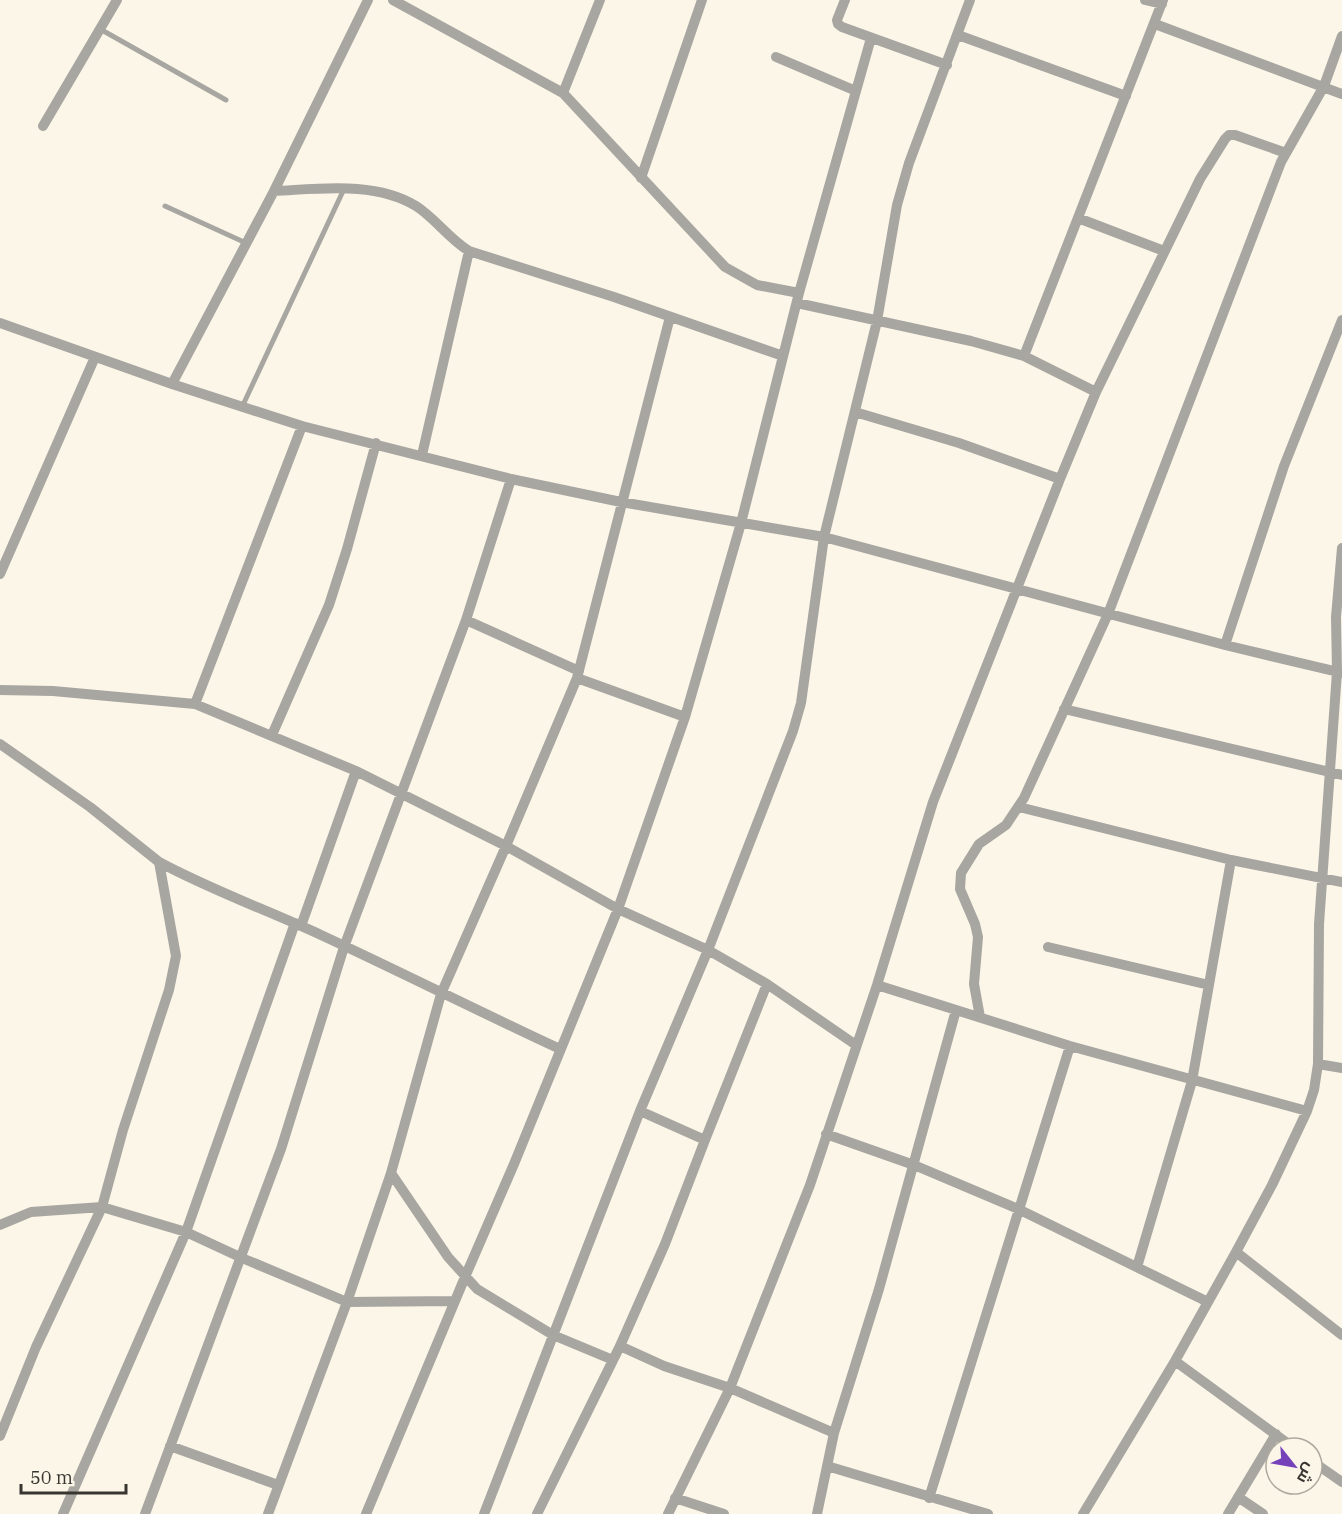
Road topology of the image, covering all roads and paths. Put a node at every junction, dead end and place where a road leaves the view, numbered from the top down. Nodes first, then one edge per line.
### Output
1 (117, 0) edge
2 (368, 0) edge
3 (393, 0) edge
4 (600, 0) edge
5 (702, 0) edge
6 (845, 0) edge
7 (970, 0) edge
8 (1145, 0) edge
9 (1162, 2) edge
10 (1155, 24) junction
11 (100, 29) junction
12 (958, 35) junction
13 (1342, 36) edge
14 (872, 38) junction
15 (776, 57) dead end
16 (946, 65) junction
17 (1324, 86) junction
18 (856, 91) junction
19 (563, 93) junction
20 (1342, 94) edge
21 (1126, 96) junction
22 (226, 100) dead end
23 (43, 126) dead end
24 (1286, 153) junction
25 (641, 178) junction
26 (344, 189) junction
27 (274, 191) junction
28 (165, 206) dead end
29 (1078, 218) junction
30 (246, 243) junction
31 (468, 251) junction
32 (1164, 251) junction
33 (798, 298) junction
34 (669, 317) junction
35 (1342, 320) edge
36 (877, 321) junction
37 (0, 322) edge
38 (783, 356) junction
39 (1024, 356) junction
40 (95, 357) junction
41 (172, 384) junction
42 (1096, 392) junction
43 (242, 407) junction
44 (855, 412) junction
45 (302, 426) junction
46 (375, 443) junction
47 (422, 456) junction
48 (511, 479) junction
49 (1060, 479) junction
50 (621, 502) junction
51 (741, 523) junction
52 (824, 537) junction
53 (1342, 548) edge
54 (0, 574) edge
55 (1016, 589) junction
56 (1108, 614) junction
57 (466, 620) junction
58 (1224, 645) junction
59 (1340, 672) edge
60 (578, 675) junction
61 (0, 690) edge
62 (195, 704) junction
63 (1064, 709) junction
64 (685, 717) junction
65 (272, 735) junction
66 (0, 744) edge
67 (356, 771) junction
68 (1330, 773) junction
69 (1342, 775) edge
70 (402, 795) junction
71 (1019, 807) junction
72 (506, 846) junction
73 (1231, 860) junction
74 (159, 862) junction
75 (1323, 879) junction
76 (1342, 882) edge
77 (618, 909) junction
78 (298, 925) junction
79 (344, 947) junction
80 (1048, 947) dead end
81 (708, 950) junction
82 (767, 984) junction
83 (877, 985) junction
84 (1209, 985) junction
85 (441, 994) junction
86 (956, 1010) junction
87 (980, 1017) junction
88 (856, 1045) junction
89 (1070, 1046) junction
90 (560, 1049) junction
91 (1318, 1064) junction
92 (1342, 1068) edge
93 (1192, 1080) junction
94 (640, 1111) junction
95 (1307, 1111) junction
96 (826, 1134) junction
97 (705, 1140) junction
98 (914, 1165) junction
99 (391, 1173) junction
100 (102, 1207) junction
101 (1018, 1209) junction
102 (0, 1225) edge
103 (186, 1232) junction
104 (1236, 1252) junction
105 (242, 1258) junction
106 (1137, 1268) junction
107 (465, 1277) junction
108 (455, 1301) junction
109 (347, 1302) junction
110 (1208, 1302) junction
111 (553, 1335) junction
112 (1342, 1335) edge
113 (621, 1346) junction
114 (614, 1360) junction
115 (1175, 1361) junction
116 (730, 1388) junction
117 (834, 1433) junction
118 (1276, 1434) junction
119 (0, 1436) edge
120 (1279, 1436) edge
121 (170, 1446) junction
122 (827, 1466) junction
123 (1324, 1469) edge
124 (1342, 1482) edge
125 (278, 1485) junction
126 (929, 1497) junction
127 (1238, 1497) junction
128 (675, 1498) junction
129 (63, 1514) edge
130 (145, 1514) edge
131 (268, 1514) edge
132 (366, 1514) edge
133 (484, 1514) edge
134 (537, 1514) edge
135 (668, 1514) edge
136 (724, 1514) edge
137 (817, 1514) edge
138 (988, 1514) edge
139 (1083, 1514) edge
140 (1228, 1514) edge
141 (1263, 1514) edge

1 - 11 street
2 - 27 street
3 - 19 street
4 - 19 street
5 - 25 street
6 - 14 street
7 - 12 street
8 - 9 street
9 - 10 street
10 - 17 street
10 - 21 street
11 - 22 lane
11 - 23 street
12 - 16 street
12 - 21 street
13 - 17 street
14 - 16 street
14 - 18 street
15 - 18 street
16 - 36 street
17 - 20 street
17 - 24 street
18 - 33 street
19 - 25 street
21 - 29 street
24 - 32 street
24 - 56 street
25 - 33 street
26 - 27 street
26 - 31 street
26 - 43 lane
27 - 30 street
28 - 30 lane
29 - 32 street
29 - 39 street
30 - 41 street
31 - 34 street
31 - 47 street
32 - 42 street
33 - 36 street
33 - 38 street
34 - 38 street
34 - 50 street
35 - 58 street
36 - 39 street
36 - 44 street
37 - 40 street
38 - 51 street
39 - 42 street
40 - 41 street
40 - 54 street
41 - 43 street
42 - 49 street
43 - 45 street
44 - 49 street
44 - 52 street
45 - 46 street
45 - 62 street
46 - 47 street
46 - 65 street
47 - 48 street
48 - 50 street
48 - 57 street
49 - 55 street
50 - 51 street
50 - 60 street
51 - 52 street
51 - 64 street
52 - 55 street
52 - 81 street
53 - 59 street
55 - 56 street
55 - 83 street
56 - 58 street
56 - 63 street
57 - 60 street
57 - 70 street
58 - 59 street
59 - 68 street
60 - 64 street
60 - 72 street
61 - 62 street
62 - 65 street
63 - 68 street
63 - 71 street
64 - 77 street
65 - 67 street
66 - 74 street
67 - 70 street
67 - 78 street
68 - 69 street
68 - 75 street
70 - 72 street
70 - 79 street
71 - 73 street
71 - 87 street
72 - 77 street
72 - 85 street
73 - 75 street
73 - 84 street
74 - 78 street
74 - 100 street
75 - 76 street
75 - 91 street
77 - 81 street
77 - 90 street
78 - 79 street
78 - 103 street
79 - 85 street
79 - 105 street
80 - 84 street
81 - 82 street
81 - 94 street
82 - 88 street
82 - 97 street
83 - 86 street
83 - 88 street
84 - 93 street
85 - 90 street
85 - 99 street
86 - 87 street
86 - 98 street
87 - 89 street
88 - 96 street
89 - 93 street
89 - 101 street
90 - 107 street
91 - 92 street
91 - 95 street
93 - 95 street
93 - 106 street
94 - 97 street
94 - 111 street
95 - 104 street
96 - 98 street
96 - 116 street
97 - 113 street
98 - 101 street
98 - 117 street
99 - 107 street
99 - 109 street
100 - 102 street
100 - 103 street
100 - 119 street
101 - 106 street
101 - 126 street
103 - 105 street
103 - 129 street
104 - 110 street
104 - 112 street
105 - 109 street
105 - 121 street
106 - 110 street
107 - 108 street
107 - 111 street
108 - 109 street
108 - 132 street
109 - 125 street
110 - 115 street
111 - 114 street
111 - 133 street
113 - 114 street
113 - 116 street
114 - 134 street
115 - 118 street
115 - 139 street
116 - 117 street
116 - 128 street
117 - 122 street
118 - 120 street
118 - 127 street
121 - 125 street
121 - 130 street
122 - 126 street
122 - 137 street
123 - 124 street
125 - 131 street
126 - 138 street
127 - 140 street
127 - 141 street
128 - 135 street
128 - 136 street

